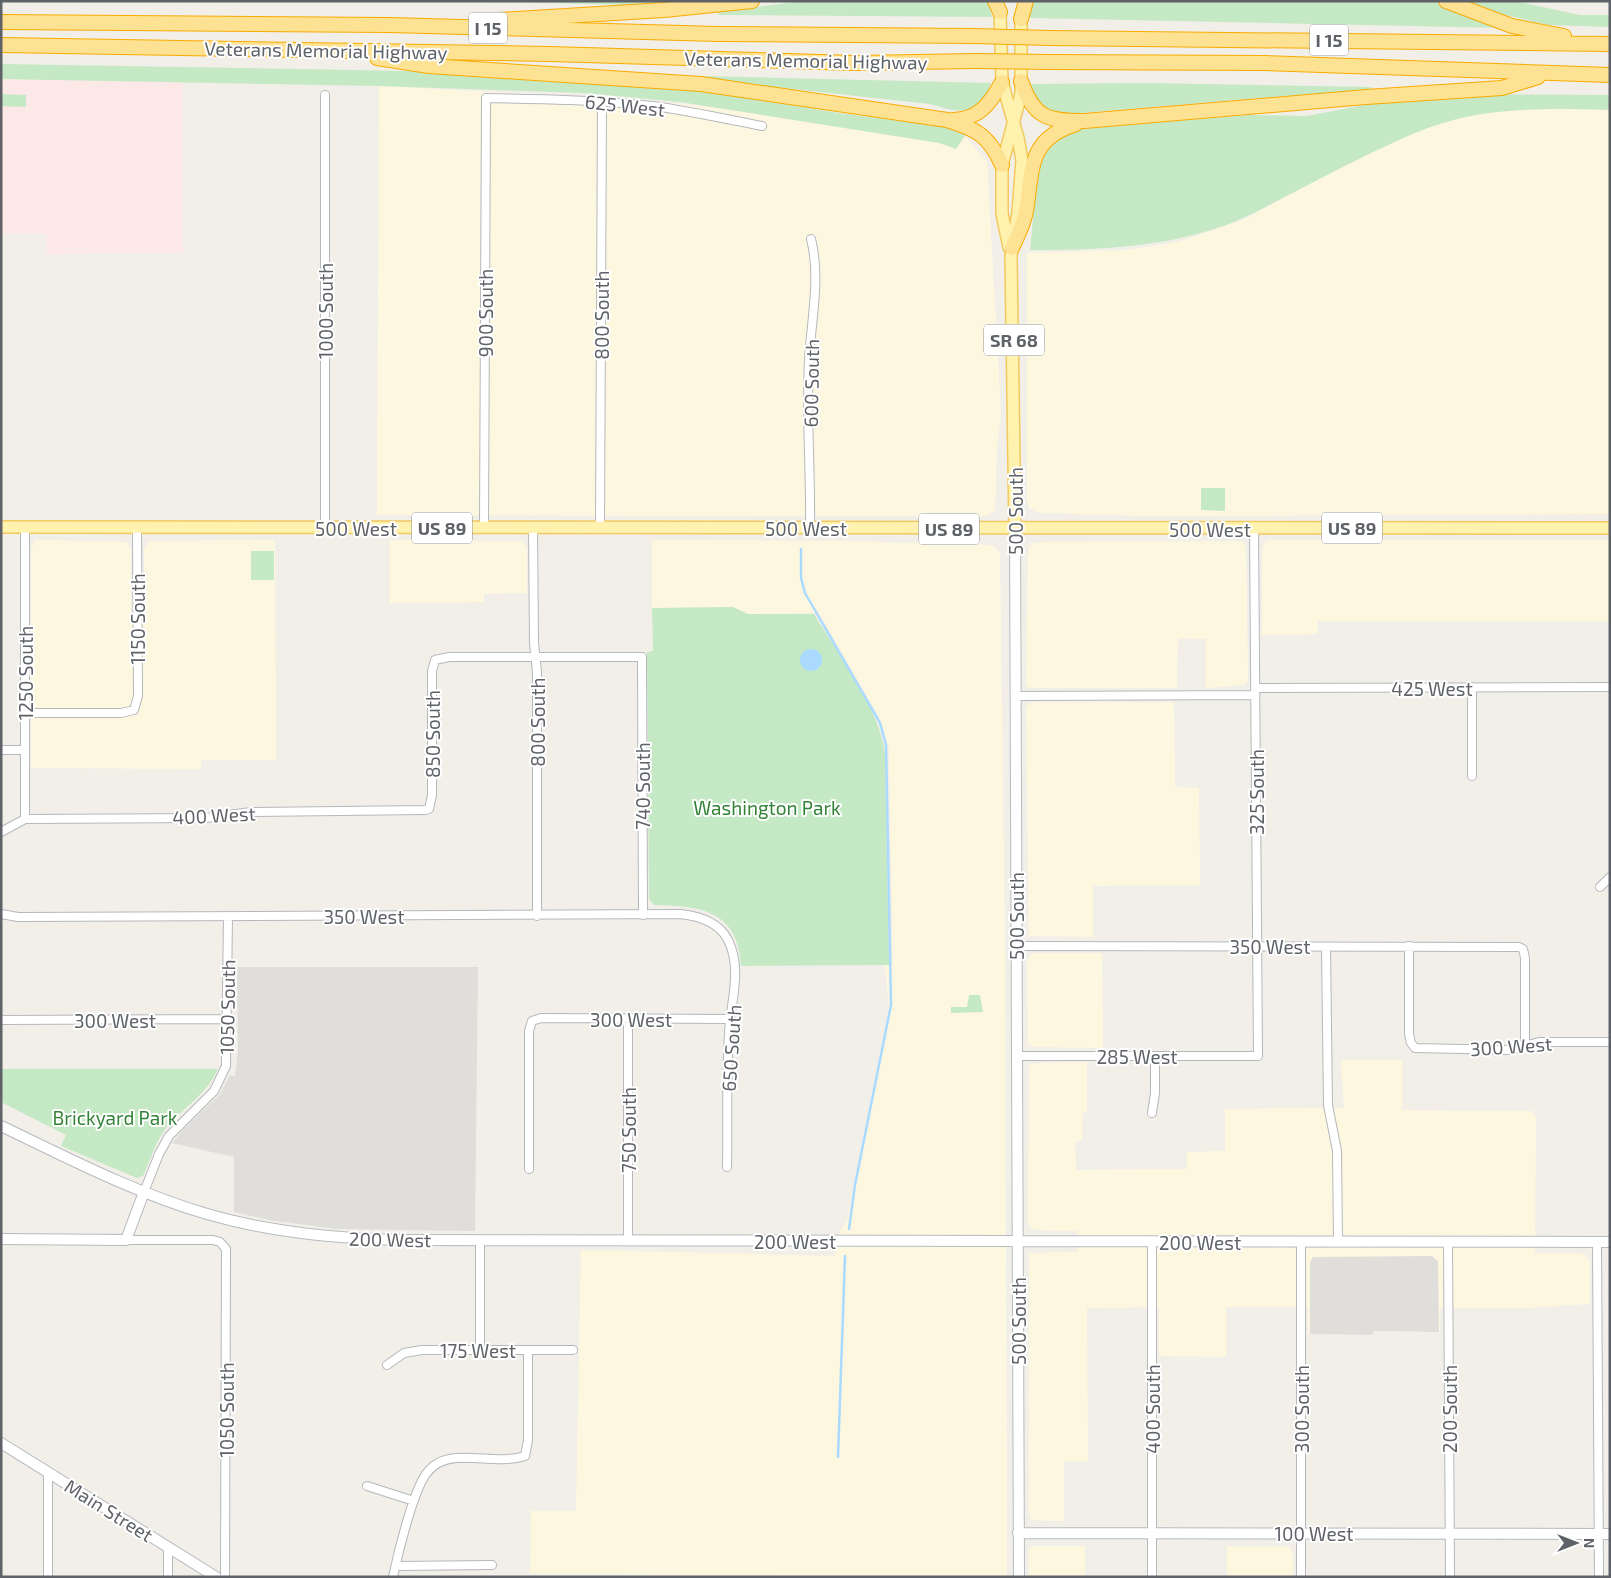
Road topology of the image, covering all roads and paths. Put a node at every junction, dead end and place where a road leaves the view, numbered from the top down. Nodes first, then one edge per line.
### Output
1 (752, 1) edge
2 (1021, 1) edge
3 (1026, 1) edge
4 (1446, 1) edge
5 (999, 5) edge
6 (1021, 20) junction
7 (1, 22) edge
8 (388, 25) junction
9 (1610, 42) edge
10 (1, 45) edge
11 (319, 49) junction
12 (1551, 73) junction
13 (1610, 75) edge
14 (1002, 82) junction
15 (1021, 82) junction
16 (325, 95) dead end
17 (486, 98) joint
18 (602, 101) junction
19 (947, 120) junction
20 (1013, 122) junction
21 (1084, 122) junction
22 (762, 126) dead end
23 (1002, 165) junction
24 (811, 239) dead end
25 (1012, 252) junction
26 (1, 527) edge
27 (24, 528) junction
28 (137, 528) junction
29 (325, 528) junction
30 (484, 528) junction
31 (533, 528) junction
32 (600, 528) junction
33 (810, 528) junction
34 (1610, 528) edge
35 (1015, 529) junction
36 (1254, 529) junction
37 (536, 657) junction
38 (1610, 687) edge
39 (1472, 688) junction
40 (1255, 692) junction
41 (1015, 696) junction
42 (24, 713) junction
43 (1, 750) edge
44 (24, 750) junction
45 (1472, 776) dead end
46 (429, 809) joint
47 (24, 819) junction
48 (1, 832) edge
49 (1610, 877) edge
50 (1600, 887) dead end
51 (1, 914) edge
52 (643, 915) junction
53 (228, 916) junction
54 (537, 916) junction
55 (722, 932) joint
56 (1016, 946) junction
57 (1257, 946) junction
58 (1409, 946) junction
59 (1326, 947) junction
60 (628, 1019) junction
61 (1, 1020) edge
62 (228, 1020) junction
63 (731, 1020) junction
64 (1610, 1042) edge
65 (1526, 1045) junction
66 (1016, 1056) junction
67 (1155, 1056) junction
68 (1258, 1056) joint
69 (1152, 1113) dead end
70 (1, 1126) edge
71 (727, 1167) dead end
72 (529, 1169) dead end
73 (144, 1192) junction
74 (1, 1239) edge
75 (126, 1240) junction
76 (480, 1240) junction
77 (628, 1240) junction
78 (1017, 1241) junction
79 (1152, 1242) junction
80 (1300, 1242) junction
81 (1338, 1242) junction
82 (1448, 1242) junction
83 (1597, 1242) junction
84 (1610, 1242) edge
85 (480, 1350) junction
86 (528, 1350) junction
87 (573, 1350) dead end
88 (387, 1365) dead end
89 (1, 1443) edge
90 (48, 1472) junction
91 (367, 1486) dead end
92 (414, 1501) junction
93 (1018, 1533) junction
94 (1152, 1533) junction
95 (1301, 1533) junction
96 (1450, 1533) junction
97 (1599, 1534) junction
98 (1610, 1534) edge
99 (168, 1547) junction
100 (492, 1565) dead end
101 (396, 1566) junction
102 (48, 1577) edge
103 (168, 1577) edge
104 (216, 1577) edge
105 (225, 1577) edge
106 (393, 1577) edge
107 (1019, 1577) edge
108 (1152, 1577) edge
109 (1301, 1577) edge
110 (1450, 1577) edge
111 (1599, 1577) edge

1 - 8 highway
2 - 6 main road, 500 South / SR 68
3 - 6 highway
4 - 9 highway
5 - 14 main road, 500 South / SR 68
6 - 15 main road, 500 South / SR 68
7 - 8 highway, Veterans Memorial Highway / I 15
8 - 9 highway, Veterans Memorial Highway / I 15, bridge
10 - 11 highway, Veterans Memorial Highway / I 15
11 - 12 highway, Veterans Memorial Highway / I 15, bridge
11 - 19 highway
12 - 13 highway, Veterans Memorial Highway / I 15
12 - 21 highway
14 - 19 highway
14 - 20 main road, 500 South / SR 68
15 - 20 main road, 500 South / SR 68
15 - 21 highway
16 - 29 street, 1000 South
17 - 18 street, 625 West
17 - 30 street, 900 South
18 - 22 street, 625 West
18 - 32 street, 800 South
19 - 23 highway
20 - 23 main road, 500 South / SR 68
20 - 25 main road, 500 South / SR 68
21 - 25 highway
23 - 25 main road, 500 South / SR 68
24 - 33 street, 600 South
25 - 35 main road, 500 South / SR 68
26 - 27 main road, 500 West / US 89
27 - 28 main road, 500 West / US 89
27 - 42 street, 1250 South
28 - 29 main road, 500 West / US 89
28 - 42 street, 1150 South
29 - 30 main road, 500 West / US 89
30 - 31 main road, 500 West / US 89
31 - 32 main road, 500 West / US 89
31 - 37 street, 800 South
32 - 33 main road, 500 West / US 89
33 - 35 main road, 500 West / US 89
34 - 36 main road, 500 West / US 89
35 - 36 main road, 500 West / US 89
35 - 41 main road, 500 South / SR 68
36 - 40 street, 325 South
37 - 46 street, 850 South
37 - 52 street, 740 South
37 - 54 street, 800 South
38 - 39 street, 425 West
39 - 40 street, 425 West
39 - 45 street
40 - 41 street, 425 West
40 - 57 street, 325 South
41 - 56 main road, 500 South / SR 68
42 - 44 street, 1250 South
43 - 44 street
44 - 47 street, 1250 South
46 - 47 street, 400 West
47 - 48 street, 400 West
49 - 50 street
51 - 53 street, 350 West
52 - 54 street, 350 West
52 - 55 street, 350 West
53 - 54 street, 350 West
53 - 62 street, 1050 South
55 - 63 street, 650 South
56 - 57 street, 350 West
56 - 66 main road, 500 South / SR 68
57 - 59 street, 350 West
57 - 68 street, 325 South
58 - 59 street, 350 West
58 - 65 street, 350 West
58 - 65 street, 300 West
59 - 81 street
60 - 63 street, 300 West
60 - 72 street, 300 West
60 - 77 street, 750 South
61 - 62 street, 300 West
62 - 73 street, 1050 South
63 - 71 street, 650 South
64 - 65 street, 300 West
66 - 67 street, 285 West
66 - 78 main road, 500 South / SR 68
67 - 68 street, 285 West
67 - 69 street
70 - 73 main road, 200 West
73 - 75 main road
73 - 76 main road, 200 West
74 - 75 main road
75 - 105 street, 1050 South
76 - 77 main road, 200 West
76 - 85 street
77 - 78 main road, 200 West
78 - 79 main road, 200 West
78 - 93 main road, 500 South
79 - 80 main road, 200 West
79 - 94 street, 400 South
80 - 81 main road, 200 West
80 - 95 street, 300 South
81 - 82 main road, 200 West
82 - 83 main road, 200 West
82 - 96 street, 200 South
83 - 84 main road, 200 West
83 - 97 street
85 - 86 street, 175 West
85 - 88 street, 175 West
86 - 87 street, 175 West
86 - 92 street
89 - 90 main road, Main Street
90 - 99 main road, Main Street
90 - 102 street
91 - 92 street
92 - 101 street
93 - 94 main road, 100 West
93 - 107 main road, 500 South
94 - 95 main road, 100 West
94 - 108 street, 400 South
95 - 96 main road, 100 West
95 - 109 street, 300 South
96 - 97 main road, 100 West
96 - 110 street, 200 South
97 - 98 main road, 100 West
97 - 111 street
99 - 103 street
99 - 104 main road, Main Street
100 - 101 street
101 - 106 street

